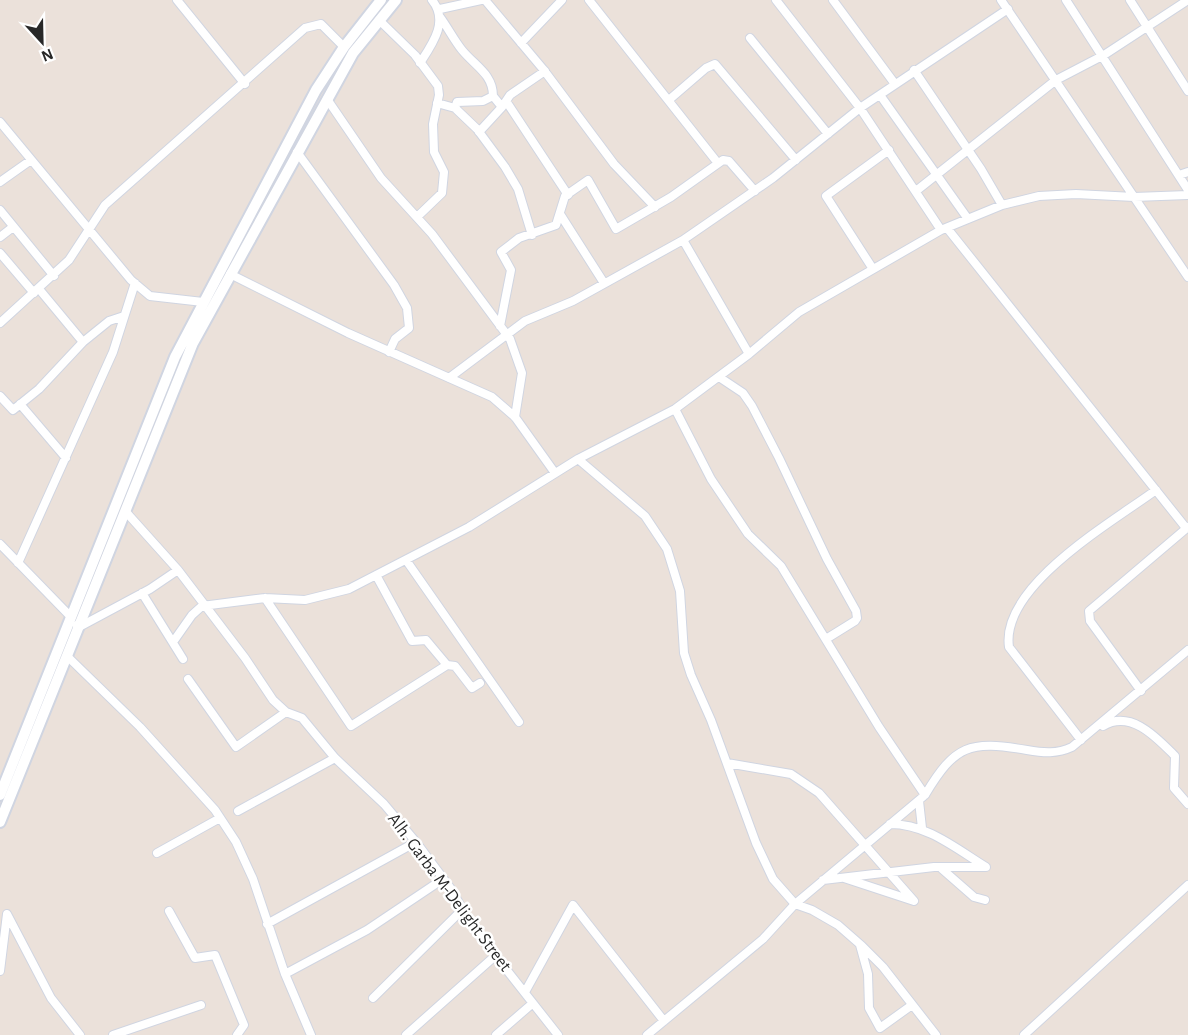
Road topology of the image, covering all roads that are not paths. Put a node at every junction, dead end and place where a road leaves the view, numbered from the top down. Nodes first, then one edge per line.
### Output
1 (177, 0) edge
2 (381, 0) edge
3 (396, 0) edge
4 (432, 0) edge
5 (442, 0) edge
6 (483, 0) edge
7 (562, 0) edge
8 (589, 0) edge
9 (776, 0) edge
10 (833, 0) edge
11 (1001, 0) edge
12 (1066, 0) edge
13 (1130, 0) edge
14 (1184, 1) edge
15 (553, 3) edge
16 (1008, 9) junction
17 (440, 13) junction
18 (379, 20) junction
19 (1147, 27) junction
20 (750, 39) dead end
21 (521, 43) junction
22 (344, 47) junction
23 (1104, 55) junction
24 (420, 63) junction
25 (915, 70) junction
26 (545, 71) junction
27 (1056, 80) junction
28 (245, 84) junction
29 (896, 84) junction
30 (1188, 91) edge
31 (880, 94) junction
32 (493, 96) junction
33 (327, 99) junction
34 (670, 99) junction
35 (437, 103) junction
36 (504, 104) junction
37 (455, 108) junction
38 (860, 108) junction
39 (0, 122) edge
40 (479, 132) junction
41 (828, 134) junction
42 (968, 149) junction
43 (889, 150) junction
44 (297, 152) junction
45 (31, 160) junction
46 (796, 160) junction
47 (717, 162) junction
48 (1188, 171) edge
49 (937, 174) junction
50 (1179, 175) junction
51 (0, 182) edge
52 (1188, 190) edge
53 (755, 191) junction
54 (916, 191) junction
55 (567, 195) junction
56 (1188, 195) edge
57 (1134, 197) junction
58 (1002, 206) junction
59 (655, 207) junction
60 (0, 210) edge
61 (560, 214) junction
62 (417, 217) junction
63 (968, 219) junction
64 (13, 227) junction
65 (88, 227) junction
66 (944, 229) junction
67 (532, 236) junction
68 (0, 237) edge
69 (683, 240) junction
70 (0, 253) edge
71 (873, 270) junction
72 (230, 273) junction
73 (54, 276) junction
74 (1188, 277) edge
75 (604, 283) junction
76 (135, 284) junction
77 (36, 291) junction
78 (203, 302) junction
79 (124, 316) junction
80 (0, 323) edge
81 (500, 326) junction
82 (507, 335) junction
83 (83, 342) junction
84 (389, 352) junction
85 (749, 354) junction
86 (718, 377) junction
87 (449, 378) junction
88 (0, 396) edge
89 (20, 404) junction
90 (675, 409) junction
91 (515, 417) junction
92 (66, 458) junction
93 (578, 459) junction
94 (555, 473) junction
95 (1156, 490) junction
96 (126, 512) junction
97 (1187, 528) edge
98 (0, 544) edge
99 (406, 560) junction
100 (18, 563) junction
101 (178, 570) junction
102 (376, 575) junction
103 (142, 593) junction
104 (265, 598) junction
105 (202, 606) junction
106 (70, 620) junction
107 (81, 626) junction
108 (826, 639) junction
109 (173, 642) junction
110 (1188, 650) edge
111 (68, 657) junction
112 (183, 659) dead end
113 (447, 665) junction
114 (188, 679) dead end
115 (480, 683) dead end
116 (1141, 691) junction
117 (285, 712) junction
118 (519, 723) dead end
119 (1081, 740) junction
120 (335, 758) junction
121 (727, 763) junction
122 (0, 795) edge
123 (922, 798) junction
124 (1188, 804) edge
125 (238, 811) dead end
126 (220, 818) junction
127 (0, 822) edge
128 (890, 824) junction
129 (922, 828) junction
130 (416, 842) junction
131 (863, 846) junction
132 (157, 853) dead end
133 (942, 869) junction
134 (886, 872) junction
135 (843, 878) junction
136 (443, 879) junction
137 (823, 880) junction
138 (1188, 885) edge
139 (986, 900) dead end
140 (795, 904) junction
141 (463, 909) junction
142 (169, 911) dead end
143 (267, 924) junction
144 (859, 943) junction
145 (495, 956) junction
146 (0, 970) edge
147 (285, 974) junction
148 (525, 992) junction
149 (373, 998) dead end
150 (533, 1003) junction
151 (201, 1005) dead end
152 (912, 1005) junction
153 (664, 1021) junction
154 (80, 1035) edge
155 (113, 1035) edge
156 (237, 1035) edge
157 (311, 1035) edge
158 (406, 1035) edge
159 (496, 1035) edge
160 (558, 1035) edge
161 (647, 1035) edge
162 (936, 1035) edge
163 (1024, 1035) edge

1 - 28 street
2 - 22 main road
3 - 18 main road
4 - 17 street
5 - 17 street
6 - 17 street
6 - 21 street
7 - 15 street
8 - 34 street
9 - 38 street
10 - 29 street
11 - 16 street
12 - 23 street
13 - 19 street
14 - 19 street
15 - 21 street
16 - 25 street
16 - 27 street
17 - 24 street
17 - 32 street
18 - 24 street
18 - 33 main road
19 - 23 street
19 - 30 street
20 - 41 street
21 - 26 street
22 - 28 street
22 - 78 main road
23 - 27 street
23 - 50 street
24 - 35 street
25 - 29 street
25 - 42 street
26 - 36 street
26 - 59 street
27 - 42 street
27 - 57 street
28 - 65 street
29 - 31 street
31 - 38 street
31 - 49 street
32 - 36 street
32 - 37 street
33 - 44 main road
33 - 62 street
34 - 46 street
34 - 47 street
35 - 37 street
35 - 62 street
36 - 40 street
36 - 55 street
37 - 40 street
38 - 41 street
38 - 43 street
39 - 45 street
40 - 67 street
41 - 46 street
42 - 49 street
42 - 58 street
43 - 54 street
43 - 71 street
44 - 72 main road
44 - 84 street
45 - 51 street
45 - 65 street
46 - 53 street
47 - 53 street
47 - 59 street
48 - 50 street
49 - 54 street
49 - 63 street
50 - 52 street
53 - 69 street
54 - 66 street
55 - 59 street
55 - 61 street
56 - 57 street
57 - 58 street
57 - 74 street
58 - 63 street
60 - 64 street
61 - 67 street
61 - 75 street
62 - 81 street
63 - 66 street
64 - 68 street
64 - 73 street
65 - 73 street
65 - 76 street
66 - 71 street
66 - 95 street
67 - 81 street
69 - 75 street
69 - 85 street
70 - 77 street
71 - 85 street
72 - 84 street
72 - 96 main road
73 - 77 street
75 - 82 street
76 - 78 street
76 - 79 street
77 - 80 street
77 - 83 street
78 - 106 main road
79 - 83 street
79 - 92 street
81 - 82 street
82 - 87 street
82 - 91 street
83 - 89 street
84 - 87 street
85 - 86 street
86 - 90 street
86 - 108 street
87 - 91 street
88 - 89 street
89 - 92 street
90 - 93 street
90 - 108 street
91 - 94 street
92 - 100 street
93 - 94 street
93 - 121 street
94 - 99 street
95 - 97 street
95 - 119 street
96 - 101 street, Alh. Garba M-Delight Street
96 - 107 main road
97 - 116 street
98 - 100 street
99 - 102 street
99 - 118 street
100 - 106 street
101 - 103 street
101 - 105 street, Alh. Garba M-Delight Street
102 - 104 street
102 - 113 street
103 - 107 street
103 - 109 street
104 - 105 street
104 - 113 street
105 - 109 street
105 - 117 street, Alh. Garba M-Delight Street
106 - 107 street
106 - 122 main road
107 - 111 main road
108 - 123 street
109 - 112 street
110 - 116 street
111 - 126 street
111 - 127 main road
113 - 115 street
114 - 117 street
116 - 119 street
117 - 120 street, Alh. Garba M-Delight Street
119 - 123 street
119 - 124 street
120 - 125 street
120 - 130 street, Alh. Garba M-Delight Street
121 - 131 street
121 - 140 street
123 - 128 street
123 - 129 street
126 - 132 street
126 - 143 street
128 - 129 street
128 - 131 street
129 - 133 street
130 - 136 street, Alh. Garba M-Delight Street
130 - 143 street
131 - 134 street
131 - 137 street
133 - 134 street
133 - 139 street
134 - 135 street
134 - 135 street
135 - 137 street
136 - 141 street, Alh. Garba M-Delight Street
136 - 147 street
137 - 140 street
138 - 163 street
140 - 144 street
140 - 153 street
141 - 145 street, Alh. Garba M-Delight Street
141 - 149 street
142 - 156 street
143 - 147 street
144 - 152 street
144 - 152 street
145 - 148 street, Alh. Garba M-Delight Street
145 - 158 street
146 - 154 street
147 - 157 street
148 - 150 street, Alh. Garba M-Delight Street
148 - 153 street
150 - 159 street
150 - 160 street, Alh. Garba M-Delight Street
151 - 155 street
152 - 162 street
153 - 161 street

